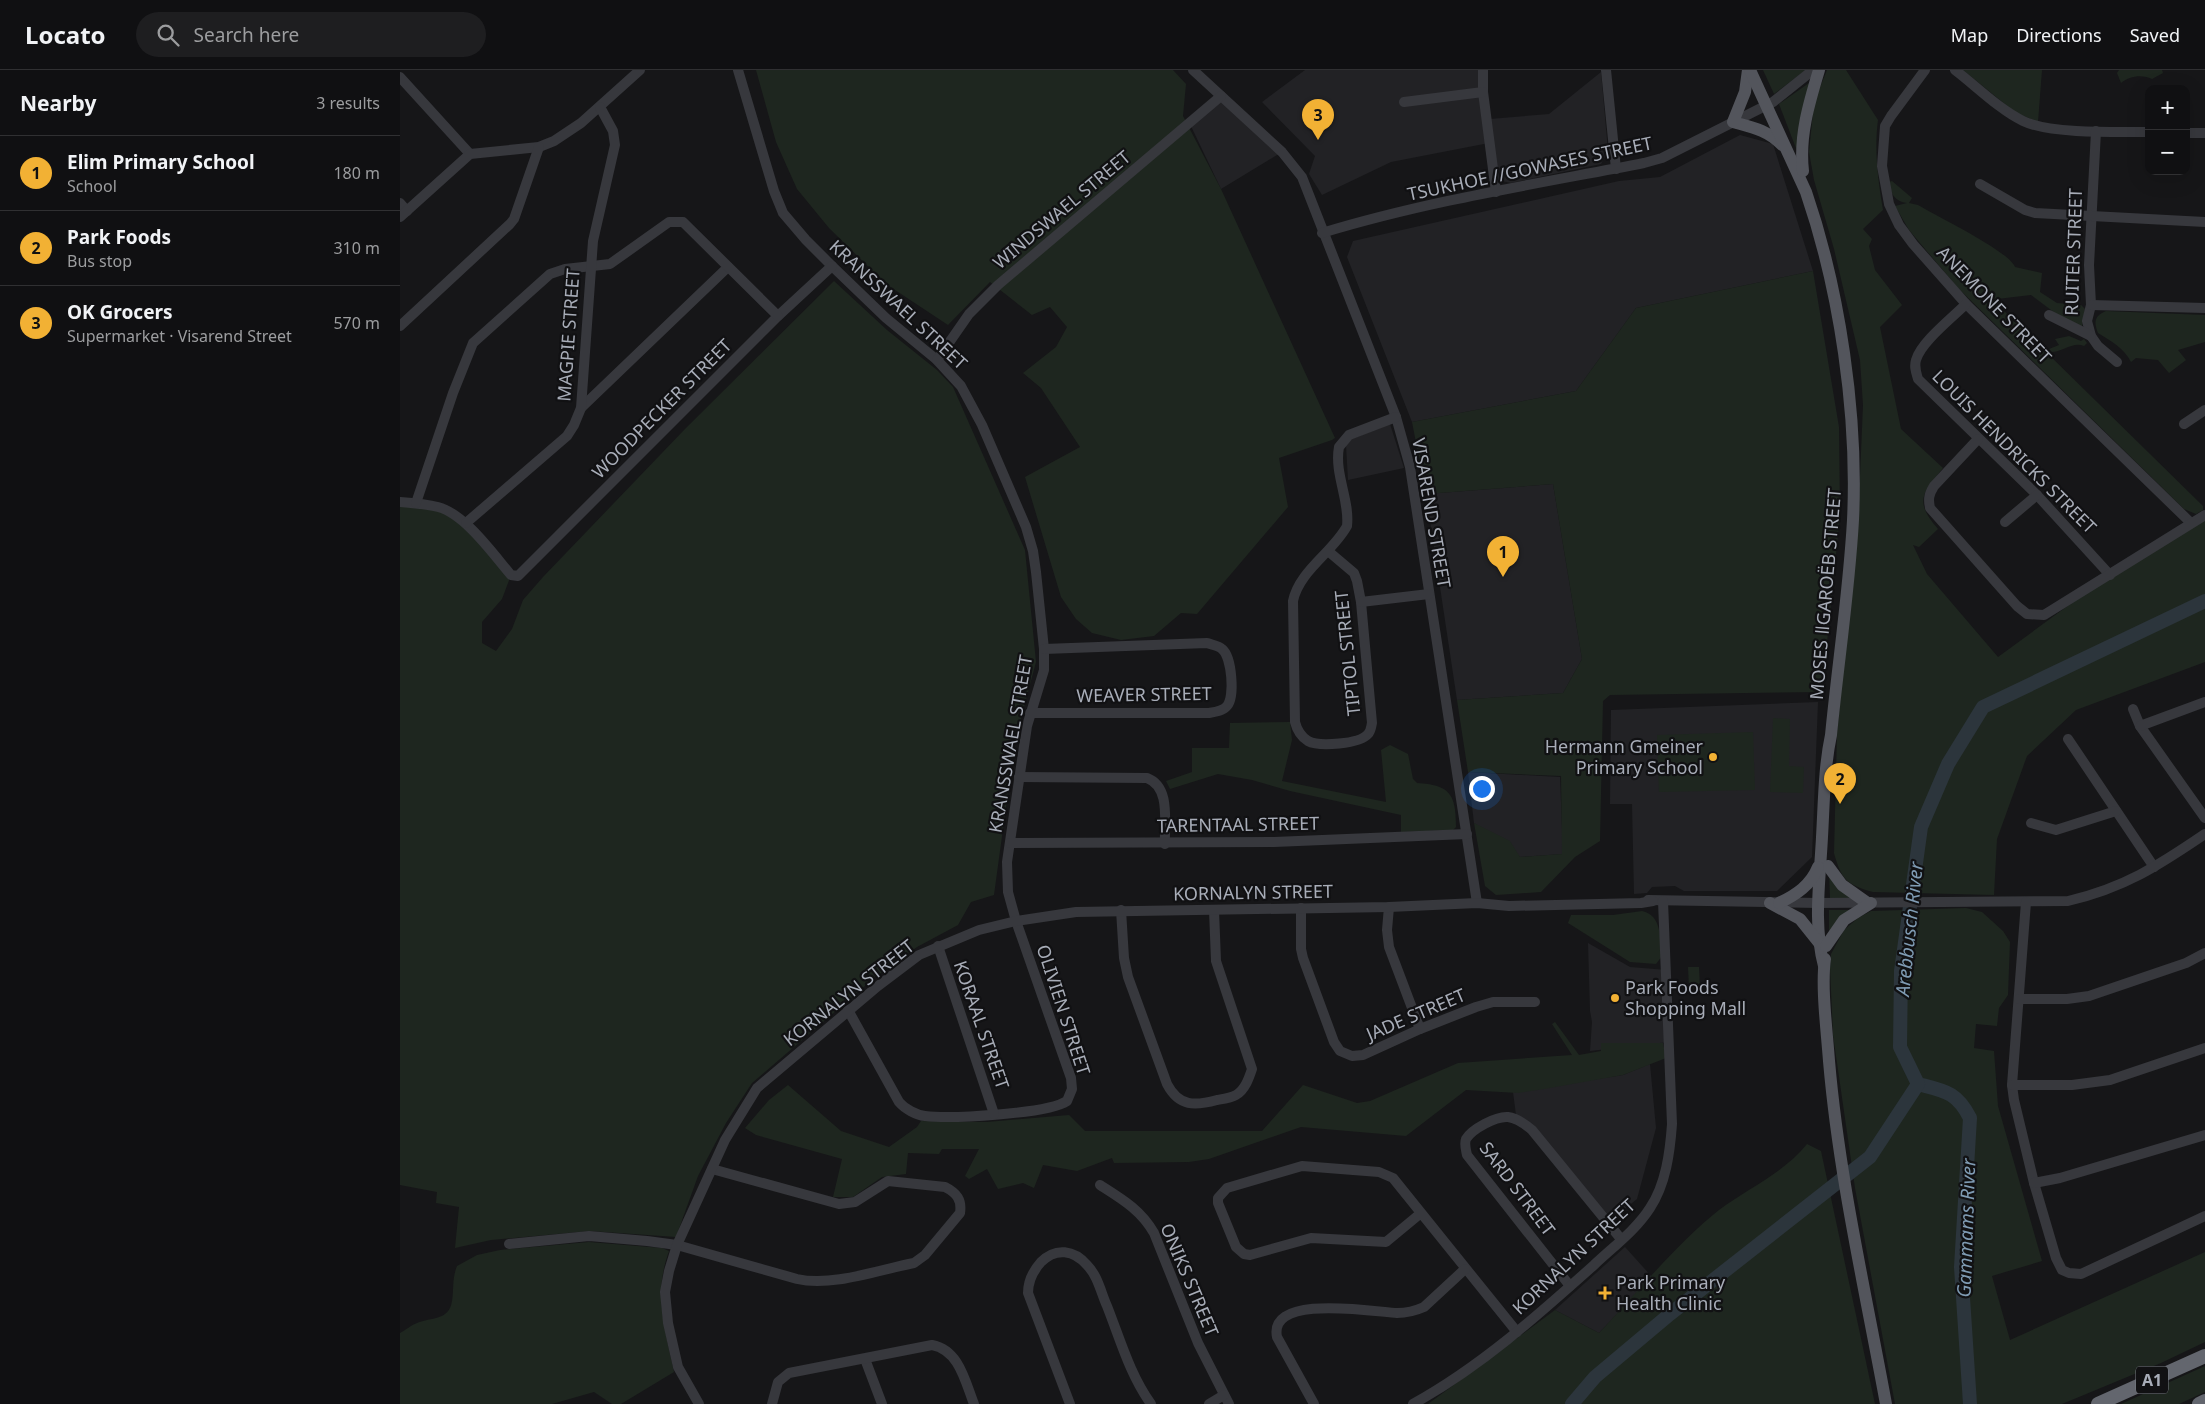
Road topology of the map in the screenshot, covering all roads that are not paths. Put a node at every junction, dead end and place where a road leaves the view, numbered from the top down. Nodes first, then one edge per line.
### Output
1 (640, 70) edge
2 (738, 70) edge
3 (1193, 70) edge
4 (1483, 70) edge
5 (1606, 70) edge
6 (1749, 70) edge
7 (1757, 70) edge
8 (1813, 70) edge
9 (1819, 70) edge
10 (1926, 70) edge
11 (1955, 70) edge
12 (400, 77) edge
13 (1483, 92) junction
14 (1221, 96) junction
15 (1404, 102) dead end
16 (1770, 104) junction
17 (600, 107) junction
18 (1733, 122) junction
19 (2096, 131) junction
20 (2145, 132) edge
21 (2190, 133) edge
22 (2205, 133) edge
23 (539, 147) junction
24 (1786, 149) junction
25 (470, 154) junction
26 (1616, 168) junction
27 (1802, 171) junction
28 (1980, 184) dead end
29 (1496, 192) junction
30 (1806, 192) junction
31 (402, 210) edge
32 (2091, 216) junction
33 (2205, 222) edge
34 (1322, 233) junction
35 (590, 264) junction
36 (832, 266) junction
37 (728, 267) junction
38 (1966, 304) junction
39 (2091, 305) junction
40 (2205, 308) edge
41 (2049, 315) dead end
42 (778, 316) junction
43 (400, 326) edge
44 (2091, 336) junction
45 (936, 360) junction
46 (2117, 362) dead end
47 (581, 408) junction
48 (2205, 410) edge
49 (1396, 417) junction
50 (2184, 424) dead end
51 (1978, 439) junction
52 (2037, 495) junction
53 (400, 502) edge
54 (416, 503) junction
55 (2205, 515) edge
56 (2004, 522) dead end
57 (466, 523) junction
58 (2191, 523) junction
59 (1328, 551) junction
60 (2110, 575) junction
61 (1429, 594) junction
62 (1361, 602) junction
63 (1044, 649) junction
64 (2205, 702) edge
65 (2133, 709) dead end
66 (1030, 714) junction
67 (2140, 726) junction
68 (2068, 739) dead end
69 (1019, 777) junction
70 (2116, 811) junction
71 (2205, 818) edge
72 (2031, 823) dead end
73 (1467, 834) junction
74 (2205, 834) edge
75 (1010, 843) junction
76 (1165, 844) junction
77 (1824, 863) junction
78 (2154, 868) junction
79 (1658, 901) junction
80 (1774, 902) junction
81 (2026, 902) junction
82 (1477, 903) junction
83 (1822, 903) junction
84 (1869, 903) junction
85 (1389, 907) junction
86 (1301, 908) junction
87 (1121, 910) junction
88 (1214, 910) junction
89 (1016, 921) junction
90 (1823, 945) junction
91 (938, 946) junction
92 (2205, 953) edge
93 (2020, 999) junction
94 (1535, 1002) dead end
95 (848, 1010) junction
96 (1420, 1029) junction
97 (2205, 1048) edge
98 (2012, 1085) junction
99 (994, 1114) junction
100 (2205, 1135) edge
101 (712, 1169) junction
102 (2034, 1182) junction
103 (1100, 1185) dead end
104 (1421, 1213) junction
105 (2205, 1216) edge
106 (1622, 1239) junction
107 (509, 1244) dead end
108 (677, 1245) junction
109 (1465, 1269) junction
110 (1570, 1286) junction
111 (1517, 1332) junction
112 (2205, 1356) edge
113 (865, 1359) junction
114 (1226, 1399) edge
115 (2205, 1401) edge
116 (699, 1404) edge
117 (772, 1404) edge
118 (882, 1404) edge
119 (974, 1404) edge
120 (1070, 1404) edge
121 (1151, 1404) edge
122 (1209, 1404) edge
123 (1314, 1404) edge
124 (1412, 1404) edge
125 (1886, 1404) edge
126 (2098, 1404) edge
127 (2199, 1404) edge

1 - 17 street
2 - 36 street, KRANSSWAEL STREET
3 - 14 street, VISAREND STREET
4 - 13 street
5 - 26 street
6 - 16 main road, MOSES ǁGAROËB STREET
6 - 18 main road
7 - 16 main road, MOSES ǁGAROËB STREET
8 - 16 street, TSUKHOE //GOWASES STREET
9 - 27 main road
10 - 38 street, ANEMONE STREET
11 - 19 street
12 - 25 street
13 - 15 street
13 - 29 street
14 - 34 street, VISAREND STREET
14 - 45 street, WINDSWAEL STREET
16 - 18 street, TSUKHOE //GOWASES STREET
16 - 24 main road, MOSES ǁGAROËB STREET
16 - 27 main road, MOSES ǁGAROËB STREET
17 - 23 street
17 - 35 street, MAGPIE STREET
18 - 24 main road
18 - 26 street, TSUKHOE //GOWASES STREET
19 - 20 street
19 - 32 street, RUITER STREET
21 - 22 street
23 - 25 street
23 - 43 street
24 - 30 main road, MOSES ǁGAROËB STREET
25 - 31 street
26 - 29 street, TSUKHOE //GOWASES STREET
27 - 30 main road, MOSES ǁGAROËB STREET
28 - 32 street
29 - 34 street, TSUKHOE //GOWASES STREET
30 - 77 main road, MOSES ǁGAROËB STREET
32 - 33 street
32 - 39 street, RUITER STREET
34 - 49 street, VISAREND STREET
35 - 37 street
35 - 47 street, MAGPIE STREET
35 - 54 street
36 - 42 street, WOODPECKER STREET
36 - 45 street, KRANSSWAEL STREET
37 - 42 street
37 - 47 street
38 - 51 street, LOUIS HENDRICKS STREET
38 - 58 street, ANEMONE STREET
39 - 40 street
39 - 44 street, RUITER STREET
41 - 44 street
42 - 57 street, WOODPECKER STREET
44 - 46 street, RUITER STREET
45 - 63 street, KRANSSWAEL STREET
47 - 57 street, MAGPIE STREET
48 - 50 street
49 - 59 street, TIPTOL STREET
49 - 61 street, VISAREND STREET
51 - 52 street, LOUIS HENDRICKS STREET
51 - 60 street
52 - 56 street
52 - 60 street, LOUIS HENDRICKS STREET
53 - 54 street
54 - 57 street
55 - 58 street
58 - 60 street
59 - 62 street, TIPTOL STREET
59 - 62 street, TIPTOL STREET
61 - 62 street
61 - 73 street, VISAREND STREET
63 - 66 street, KRANSSWAEL STREET
63 - 66 street, WEAVER STREET
64 - 67 street
65 - 67 street
66 - 69 street, KRANSSWAEL STREET
67 - 71 street
68 - 70 street
69 - 75 street, KRANSSWAEL STREET
69 - 76 street
70 - 72 street
70 - 78 street
73 - 76 street, TARENTAAL STREET
73 - 82 street, VISAREND STREET
74 - 78 street, KORNALYN STREET
75 - 76 street, TARENTAAL STREET
75 - 89 street, KRANSSWAEL STREET
77 - 80 main road
77 - 83 main road, MOSES ǁGAROËB STREET
77 - 84 main road
78 - 81 street, KORNALYN STREET
79 - 80 street, KORNALYN STREET
79 - 82 street, KORNALYN STREET
79 - 106 street, KORNALYN STREET
80 - 83 street, KORNALYN STREET
80 - 90 main road
81 - 84 street, KORNALYN STREET
81 - 93 street
82 - 85 street, KORNALYN STREET
83 - 84 street, KORNALYN STREET
83 - 90 main road, MOSES ǁGAROËB STREET
84 - 90 main road
85 - 86 street, KORNALYN STREET
85 - 96 street
86 - 88 street, KORNALYN STREET
86 - 96 street, JADE STREET
87 - 88 street, KORNALYN STREET
87 - 88 street
87 - 89 street, KORNALYN STREET
89 - 91 street, KORNALYN STREET
89 - 99 street, OLIVIEN STREET
90 - 125 main road, MOSES ǁGAROËB STREET
91 - 95 street, KORNALYN STREET
91 - 99 street, KORAAL STREET
92 - 93 street
93 - 98 street
94 - 96 street, JADE STREET
95 - 99 street, OLIVIEN STREET
95 - 101 street, KORNALYN STREET
97 - 98 street
98 - 102 street
100 - 102 street
101 - 108 street, KORNALYN STREET
101 - 108 street
102 - 105 street
103 - 114 street, ONIKS STREET
104 - 104 street
104 - 109 street
106 - 110 street, KORNALYN STREET
106 - 110 street, SARD STREET
107 - 108 street
108 - 116 street, KORNALYN STREET
109 - 111 street
109 - 123 street
110 - 111 street, KORNALYN STREET
111 - 124 street, KORNALYN STREET
112 - 126 highway, A1
113 - 117 street
113 - 118 street
113 - 119 street
114 - 122 street
115 - 127 highway
120 - 121 street

